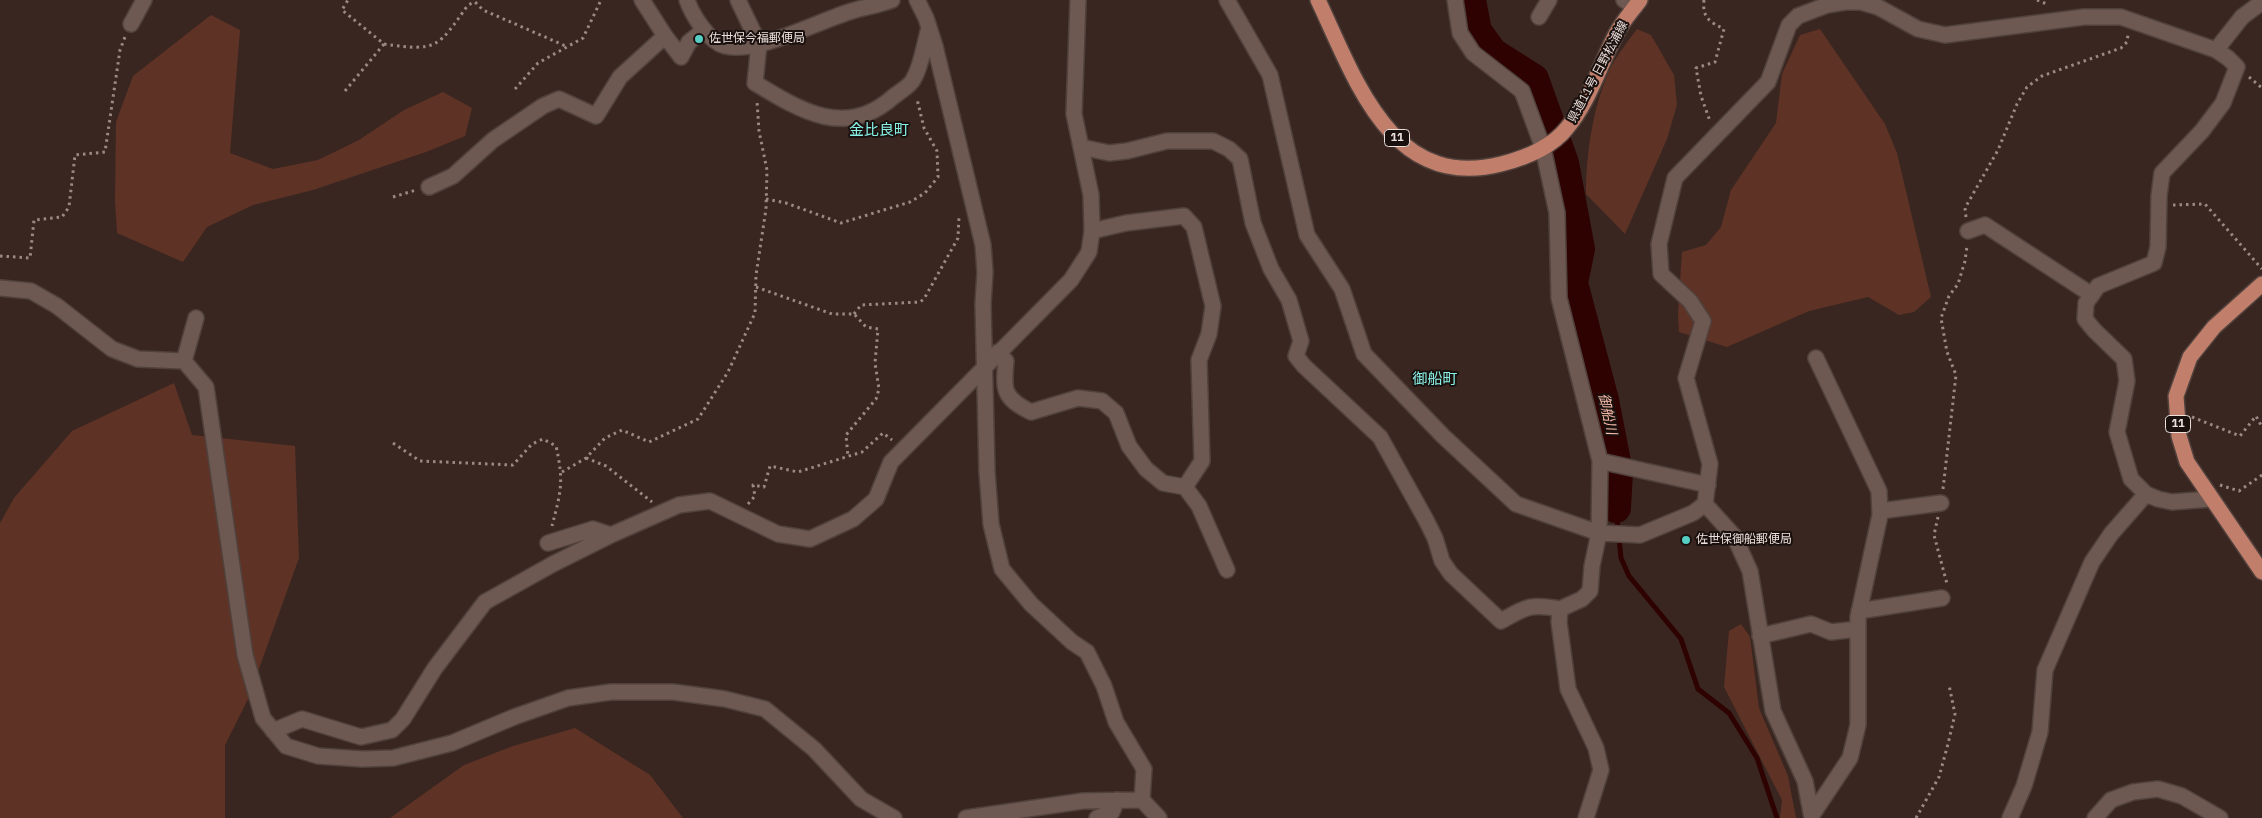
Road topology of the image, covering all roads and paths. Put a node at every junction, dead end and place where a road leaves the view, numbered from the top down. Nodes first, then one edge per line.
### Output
1 (144, 0) edge
2 (348, 0) edge
3 (601, 0) edge
4 (642, 0) edge
5 (687, 0) edge
6 (738, 0) edge
7 (892, 0) edge
8 (917, 0) edge
9 (1078, 0) edge
10 (1227, 0) edge
11 (1318, 0) edge
12 (1456, 0) edge
13 (1549, 0) edge
14 (1704, 0) edge
15 (1633, 2) edge
16 (2262, 2) edge
17 (1539, 16) dead end
18 (2131, 21) junction
19 (131, 24) joint
20 (929, 28) junction
21 (704, 30) junction
22 (665, 36) junction
23 (384, 44) junction
24 (759, 44) junction
25 (568, 47) junction
26 (2216, 50) junction
27 (913, 81) junction
28 (755, 83) junction
29 (514, 89) dead end
30 (345, 91) dead end
31 (1716, 136) junction
32 (1081, 147) junction
33 (1543, 148) junction
34 (429, 187) joint
35 (393, 197) dead end
36 (766, 199) junction
37 (2159, 206) junction
38 (959, 212) dead end
39 (1968, 230) junction
40 (1092, 231) junction
41 (0, 256) edge
42 (2262, 269) edge
43 (2262, 284) edge
44 (756, 287) junction
45 (0, 288) edge
46 (2092, 295) junction
47 (854, 314) junction
48 (196, 318) dead end
49 (998, 352) junction
50 (1816, 358) dead end
51 (184, 361) junction
52 (984, 367) junction
53 (2178, 412) junction
54 (2262, 427) edge
55 (894, 441) dead end
56 (394, 442) dead end
57 (848, 457) junction
58 (586, 458) junction
59 (1600, 461) junction
60 (562, 472) junction
61 (2262, 475) edge
62 (2202, 485) junction
63 (1708, 486) junction
64 (1185, 487) junction
65 (2146, 494) junction
66 (2211, 500) junction
67 (741, 502) dead end
68 (1941, 503) junction
69 (1705, 504) junction
70 (1880, 510) junction
71 (664, 512) junction
72 (1599, 533) junction
73 (611, 535) junction
74 (548, 543) joint
75 (1228, 570) dead end
76 (2262, 572) edge
77 (1942, 598) joint
78 (1560, 609) junction
79 (1859, 611) junction
80 (1858, 629) junction
81 (1760, 636) junction
82 (1949, 685) dead end
83 (273, 731) junction
84 (1117, 800) junction
85 (1142, 800) junction
86 (1812, 816) edge
87 (894, 818) edge
88 (966, 818) edge
89 (1096, 818) edge
90 (1159, 818) edge
91 (1586, 818) edge
92 (1916, 818) edge
93 (2010, 818) edge
94 (2095, 818) edge
95 (2220, 818) edge

1 - 19 street
2 - 23 path
3 - 25 path
4 - 22 street
5 - 21 street
6 - 24 street
7 - 24 street
8 - 20 street
9 - 32 street
10 - 72 street
11 - 33 main road, 県道11号 日野松浦線 / 11
12 - 33 street
13 - 17 street
14 - 31 path
15 - 33 main road, 県道11号 日野松浦線 / 11
16 - 26 street
18 - 26 street
18 - 31 street
18 - 39 path
19 - 41 path
20 - 27 street
20 - 52 street
21 - 22 street
21 - 24 street
22 - 34 street
23 - 25 path
23 - 30 path
24 - 28 street
25 - 29 path
26 - 37 street
27 - 28 street
27 - 36 path
28 - 36 path
31 - 63 street
32 - 40 street
32 - 78 street
33 - 59 street
34 - 35 path
36 - 44 path
37 - 42 path
37 - 46 street
38 - 47 path
39 - 46 street
39 - 68 path
40 - 49 street
40 - 64 street
43 - 53 main road, 11
44 - 47 path
44 - 58 path
45 - 51 street
46 - 65 street
47 - 57 path
48 - 51 street
49 - 52 street
49 - 64 street
50 - 70 street
51 - 83 street
52 - 71 street
52 - 85 street
53 - 54 path
53 - 62 main road, 11
55 - 57 path
56 - 60 path
57 - 67 path
58 - 60 path
58 - 71 path
59 - 63 street
59 - 72 street
60 - 74 path
61 - 62 path
62 - 66 main road, 11
63 - 69 street
64 - 75 street
65 - 66 street
65 - 93 street
66 - 76 main road, 11
68 - 70 street
68 - 77 path
69 - 72 street
69 - 81 street
70 - 79 street
71 - 73 street
72 - 78 street
73 - 74 street
73 - 83 street
77 - 79 street
78 - 91 street
79 - 80 street
80 - 81 street
80 - 86 street
81 - 86 street
82 - 92 path
83 - 87 street
84 - 85 street
84 - 88 street
84 - 89 street
85 - 90 street
94 - 95 street

